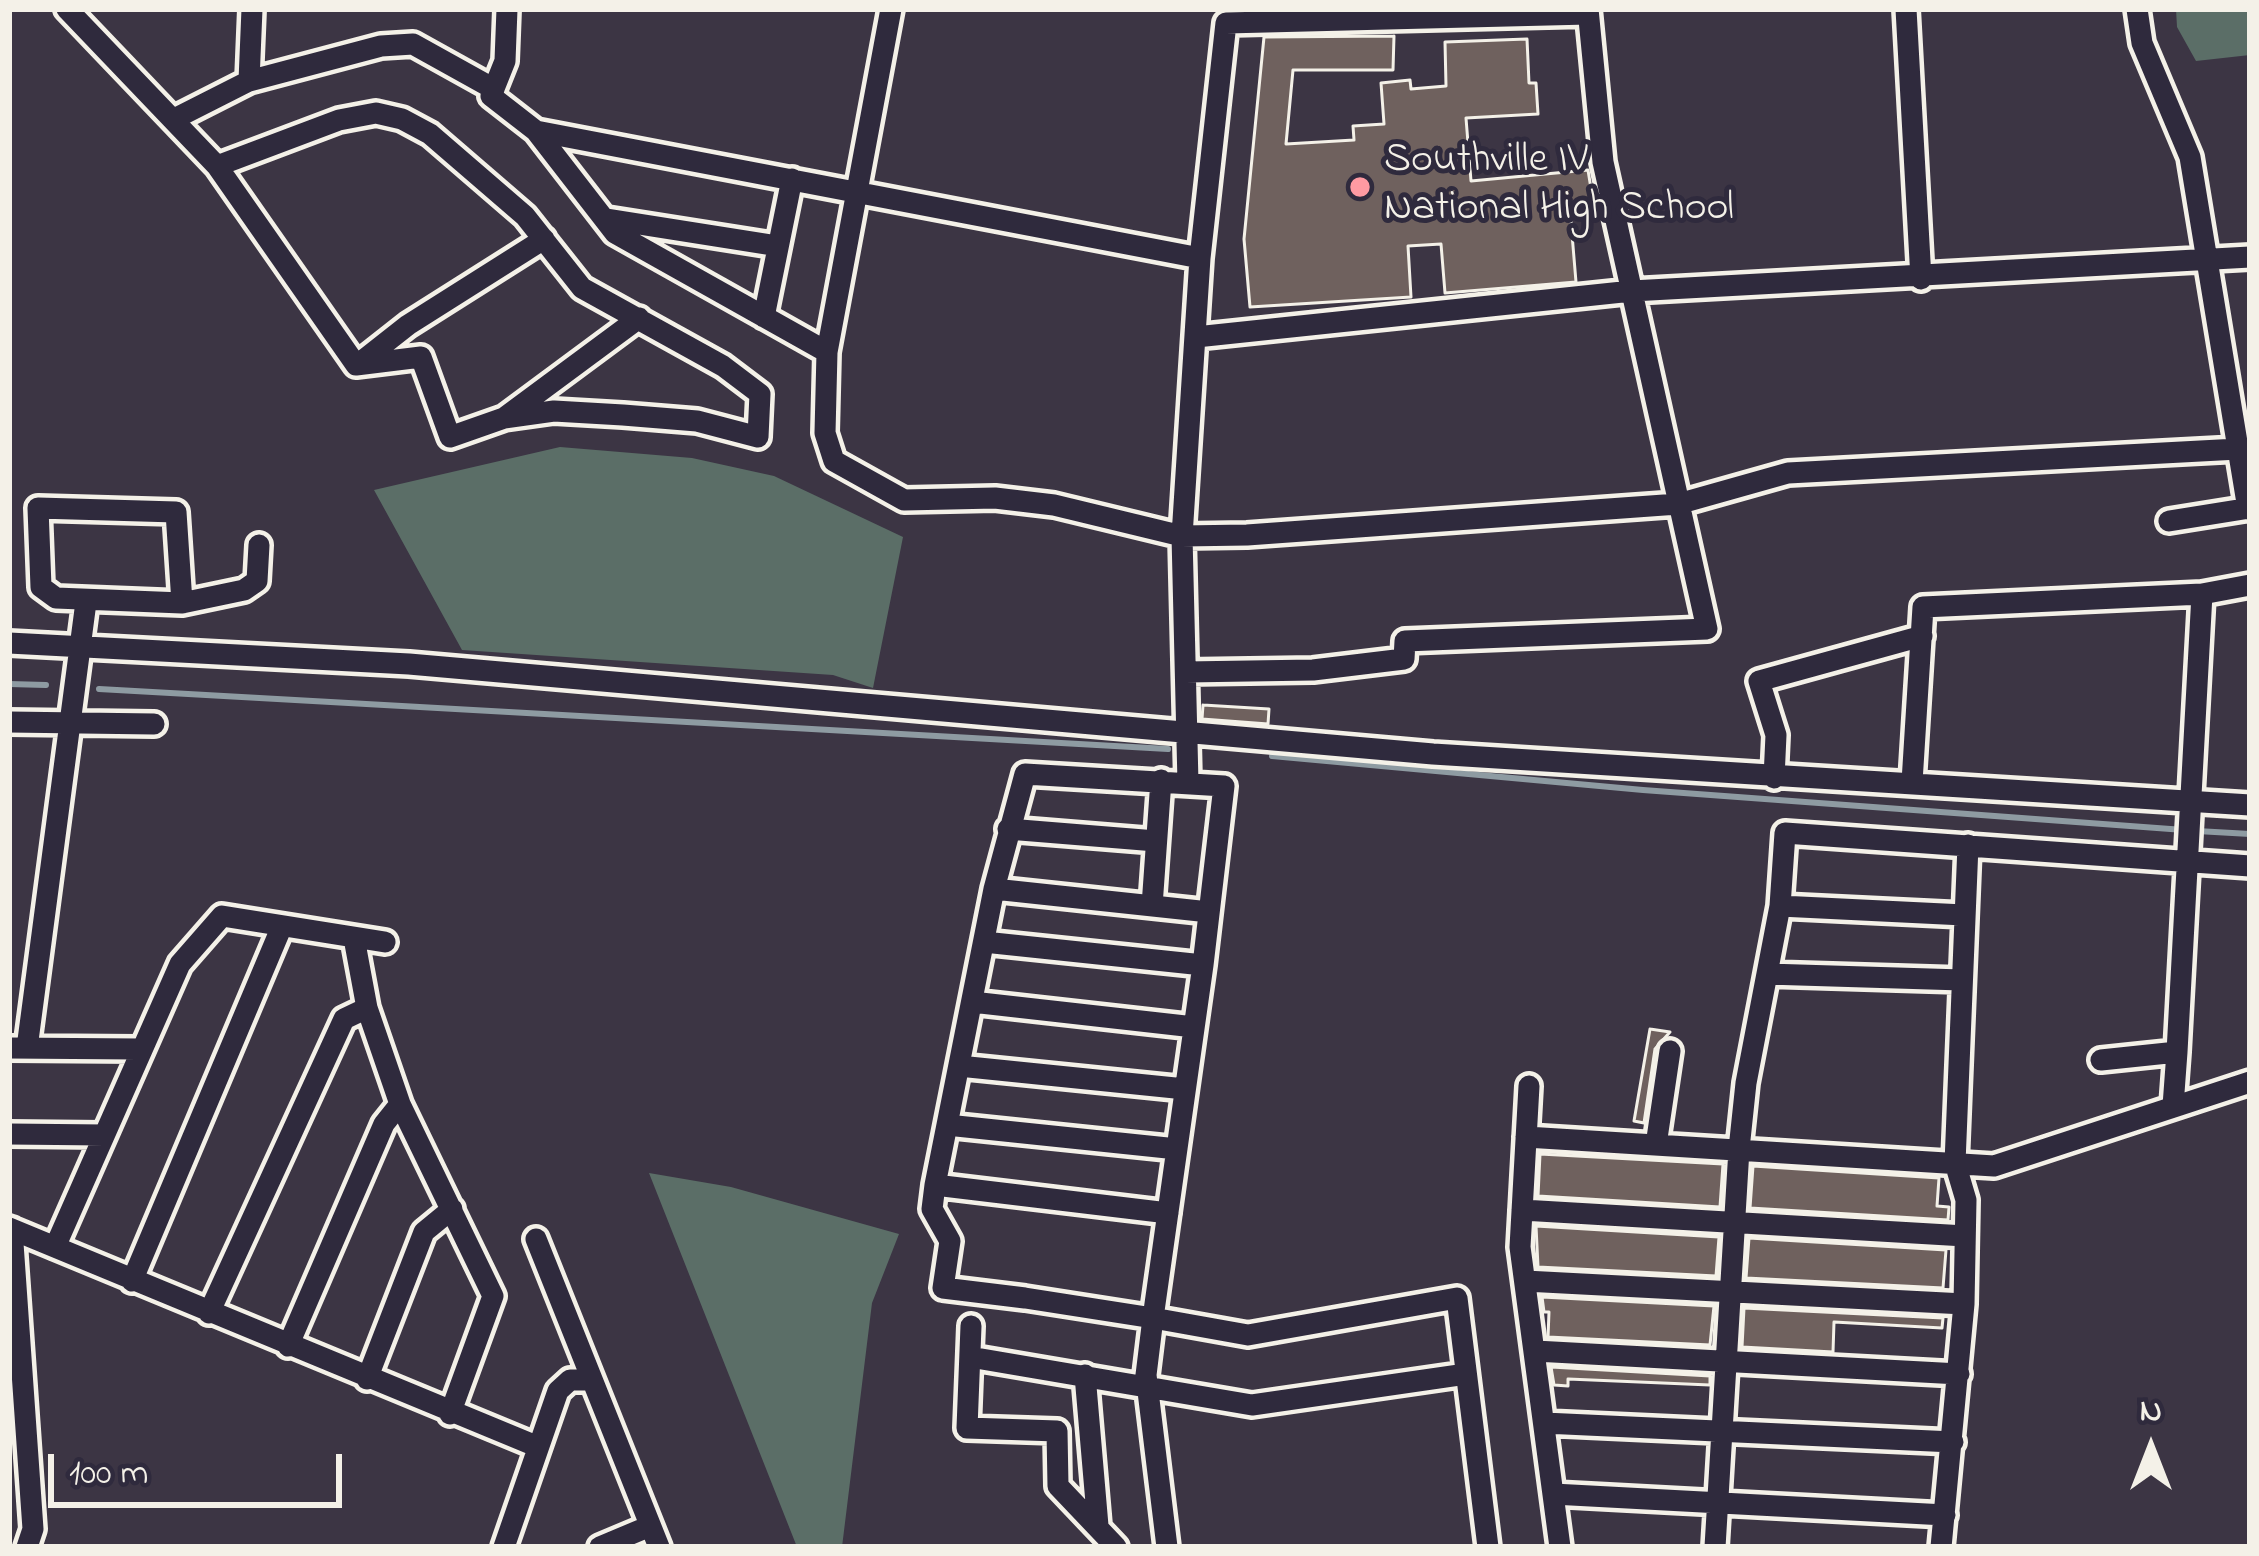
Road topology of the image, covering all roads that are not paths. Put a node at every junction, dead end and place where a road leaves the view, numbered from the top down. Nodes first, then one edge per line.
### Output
1 (67, 9) edge
2 (252, 9) edge
3 (507, 9) edge
4 (891, 9) edge
5 (1906, 9) edge
6 (2137, 9) edge
7 (1588, 12) edge
8 (1302, 14) edge
9 (249, 81) junction
10 (494, 89) junction
11 (176, 118) junction
12 (536, 130) junction
13 (217, 166) junction
14 (791, 178) junction
15 (858, 190) junction
16 (607, 219) junction
17 (544, 238) junction
18 (778, 246) junction
19 (2250, 257) edge
20 (1200, 258) junction
21 (2206, 260) junction
22 (1921, 279) junction
23 (1633, 291) junction
24 (764, 317) junction
25 (639, 318) junction
26 (1196, 337) junction
27 (827, 352) junction
28 (356, 365) junction
29 (504, 418) junction
30 (2238, 449) junction
31 (1678, 504) junction
32 (2249, 508) edge
33 (2169, 521) dead end
34 (1182, 536) junction
35 (259, 545) dead end
36 (2250, 585) edge
37 (2202, 594) junction
38 (86, 602) junction
39 (182, 603) junction
40 (1922, 636) junction
41 (9, 644) edge
42 (82, 646) junction
43 (1186, 672) junction
44 (9, 722) edge
45 (68, 724) junction
46 (154, 724) dead end
47 (1190, 735) junction
48 (1774, 778) junction
49 (1161, 780) junction
50 (1912, 782) junction
51 (1188, 783) junction
52 (2250, 806) edge
53 (2191, 810) junction
54 (1008, 830) junction
55 (1156, 841) junction
56 (1968, 845) junction
57 (2189, 858) junction
58 (2250, 866) edge
59 (994, 889) junction
60 (1152, 906) junction
61 (1780, 906) junction
62 (1210, 912) junction
63 (1964, 915) junction
64 (282, 926) junction
65 (354, 938) junction
66 (385, 942) dead end
67 (984, 942) junction
68 (1203, 965) junction
69 (1767, 974) junction
70 (1962, 980) junction
71 (972, 1002) junction
72 (367, 1007) junction
73 (1194, 1027) junction
74 (18, 1048) edge
75 (138, 1049) junction
76 (1670, 1051) dead end
77 (2177, 1052) junction
78 (2102, 1060) dead end
79 (959, 1066) junction
80 (2250, 1082) edge
81 (1529, 1086) dead end
82 (1185, 1089) junction
83 (400, 1104) junction
84 (2173, 1106) junction
85 (947, 1125) junction
86 (9, 1134) edge
87 (104, 1135) junction
88 (1526, 1137) junction
89 (1656, 1145) junction
90 (1177, 1149) junction
91 (1739, 1149) junction
92 (1955, 1163) junction
93 (935, 1185) junction
94 (452, 1209) junction
95 (1522, 1210) junction
96 (1168, 1213) junction
97 (1736, 1222) junction
98 (11, 1228) edge
99 (1965, 1236) junction
100 (536, 1239) dead end
101 (55, 1247) junction
102 (132, 1281) junction
103 (1525, 1281) junction
104 (1733, 1292) junction
105 (1964, 1304) junction
106 (209, 1312) junction
107 (1153, 1318) junction
108 (971, 1326) dead end
109 (288, 1346) junction
110 (1535, 1351) junction
111 (970, 1357) junction
112 (1730, 1361) junction
113 (1085, 1375) junction
114 (1466, 1375) junction
115 (1959, 1375) junction
116 (367, 1379) junction
117 (589, 1380) junction
118 (1148, 1388) junction
119 (450, 1414) junction
120 (1544, 1423) junction
121 (1724, 1432) junction
122 (1953, 1442) junction
123 (536, 1446) junction
124 (1553, 1494) junction
125 (1719, 1501) junction
126 (1946, 1515) junction
127 (1098, 1526) junction
128 (655, 1537) edge
129 (27, 1547) edge
130 (504, 1547) edge
131 (600, 1547) edge
132 (1116, 1547) edge
133 (1166, 1547) edge
134 (1488, 1547) edge
135 (1560, 1547) edge
136 (1715, 1547) edge
137 (1941, 1547) edge

1 - 11 street
2 - 9 street
3 - 10 street
4 - 15 street
5 - 22 street
6 - 21 street
7 - 8 street
7 - 23 street
8 - 20 street
9 - 10 street
9 - 11 street
10 - 12 street
11 - 13 street
12 - 14 street
12 - 16 street
13 - 17 street
13 - 28 street
14 - 15 street
14 - 18 street
15 - 20 street
15 - 27 street
16 - 18 street
16 - 24 street
17 - 25 street
17 - 28 street
18 - 24 street
19 - 21 street
20 - 26 street
21 - 22 street
21 - 30 street
22 - 23 street
23 - 26 street
23 - 31 street
24 - 27 street
25 - 29 street
25 - 29 street
26 - 34 street
27 - 34 street
28 - 29 street
30 - 31 street
30 - 32 street
31 - 34 street
31 - 43 street
32 - 33 street
34 - 43 street
35 - 39 street
36 - 37 street
37 - 40 street
37 - 53 street
38 - 39 street
38 - 39 street
38 - 42 street
40 - 48 street
40 - 50 street
41 - 42 street
42 - 45 street
42 - 47 street
43 - 47 street
44 - 45 street
45 - 46 street
45 - 74 street
47 - 48 street
47 - 51 street
48 - 50 street
49 - 51 street
49 - 54 street
49 - 55 street
50 - 53 street
51 - 62 street
52 - 53 street
53 - 57 street
54 - 55 street
54 - 59 street
55 - 60 street
56 - 57 street
56 - 61 street
56 - 63 street
57 - 58 street
57 - 77 street
59 - 60 street
59 - 67 street
60 - 62 street
61 - 63 street
61 - 69 street
62 - 68 street
63 - 70 street
64 - 65 street
64 - 75 street
64 - 102 street
65 - 66 street
65 - 72 street
67 - 68 street
67 - 71 street
68 - 73 street
69 - 70 street
69 - 91 street
70 - 92 street
71 - 73 street
71 - 79 street
72 - 83 street
72 - 106 street
73 - 82 street
74 - 75 street
75 - 87 street
76 - 89 street
77 - 78 street
77 - 84 street
79 - 82 street
79 - 85 street
80 - 84 street
81 - 88 street
82 - 90 street
83 - 94 street
83 - 109 street
84 - 92 street
85 - 90 street
85 - 93 street
86 - 87 street
87 - 101 street
88 - 89 street
88 - 95 street
89 - 91 street
90 - 96 street
91 - 92 street
91 - 97 street
92 - 99 street
93 - 96 street
93 - 107 street
94 - 116 street
94 - 119 street
95 - 97 street
95 - 103 street
96 - 107 street
97 - 99 street
97 - 104 street
98 - 101 street
98 - 129 street
99 - 105 street
100 - 117 street
101 - 102 street
102 - 106 street
103 - 104 street
103 - 110 street
104 - 105 street
104 - 112 street
105 - 115 street
106 - 109 street
107 - 114 street
107 - 118 street
108 - 111 street
109 - 116 street
110 - 112 street
110 - 120 street
111 - 113 street
111 - 127 street
112 - 115 street
112 - 121 street
113 - 118 street
113 - 127 street
114 - 118 street
114 - 134 street
115 - 122 street
116 - 119 street
117 - 123 street
117 - 128 street
118 - 133 street
119 - 123 street
120 - 121 street
120 - 124 street
121 - 122 street
121 - 125 street
122 - 126 street
123 - 130 street
124 - 125 street
124 - 135 street
125 - 126 street
125 - 136 street
126 - 137 street
127 - 132 street
128 - 131 street

